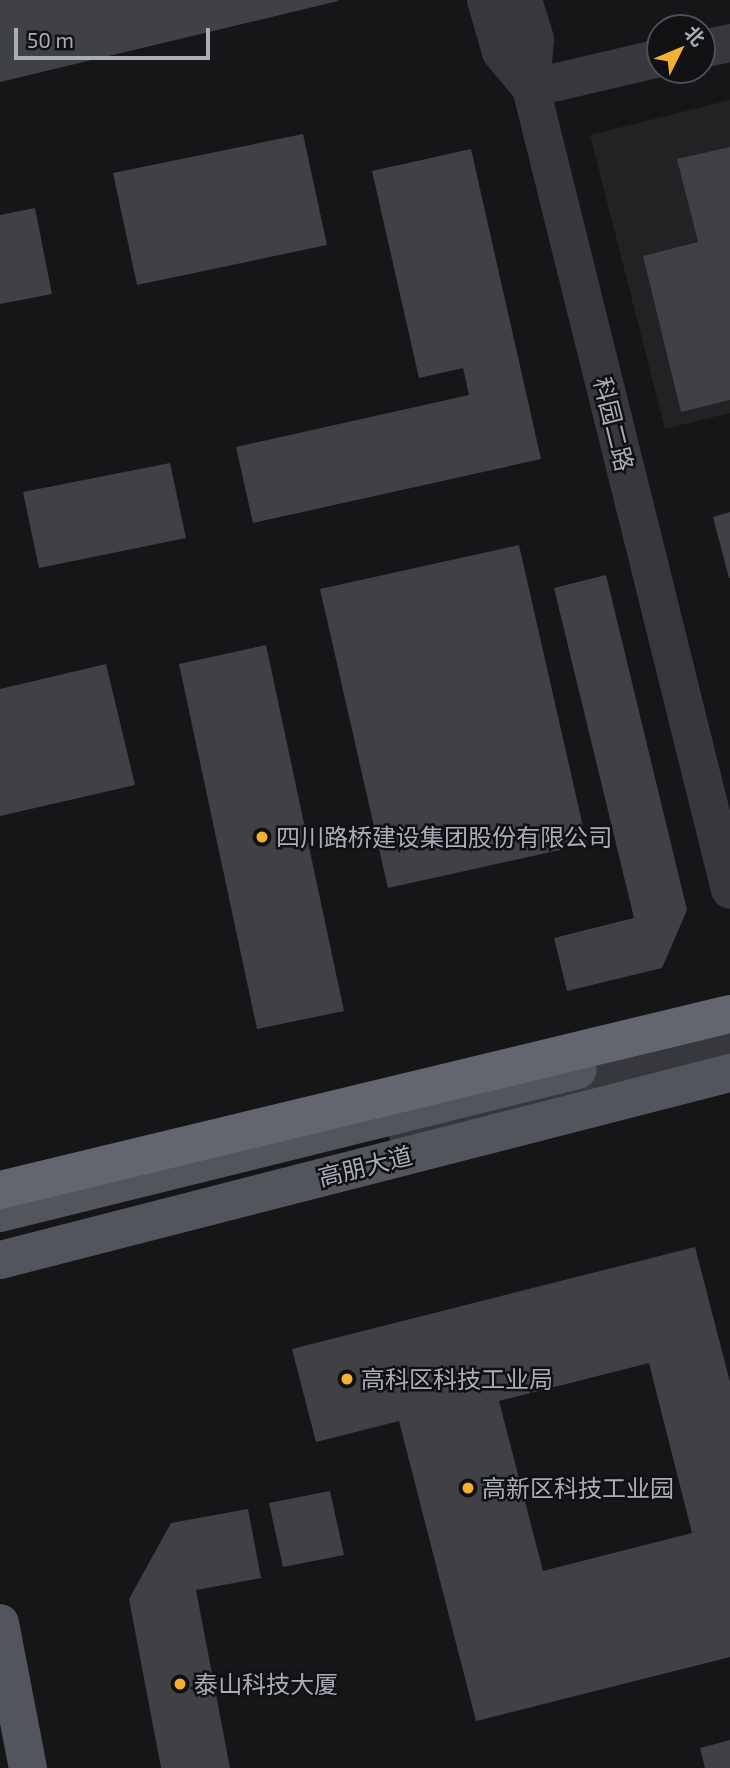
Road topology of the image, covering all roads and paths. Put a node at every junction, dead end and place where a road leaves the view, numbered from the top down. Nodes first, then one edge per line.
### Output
1 (486, 0) edge
2 (523, 0) edge
3 (646, 61) edge
4 (531, 88) junction
5 (730, 890) edge
6 (730, 1014) edge
7 (730, 1032) edge
8 (730, 1052) edge
9 (730, 1073) edge
10 (8, 1186) edge
11 (0, 1213) edge
12 (0, 1231) edge
13 (0, 1260) edge
14 (0, 1623) edge
15 (28, 1768) edge

1 - 4 street
2 - 4 street
3 - 4 street
4 - 5 street, 科园二路
6 - 10 highway
7 - 11 main road, 高朋大道
8 - 12 street
9 - 13 main road, 高朋大道
14 - 15 main road

